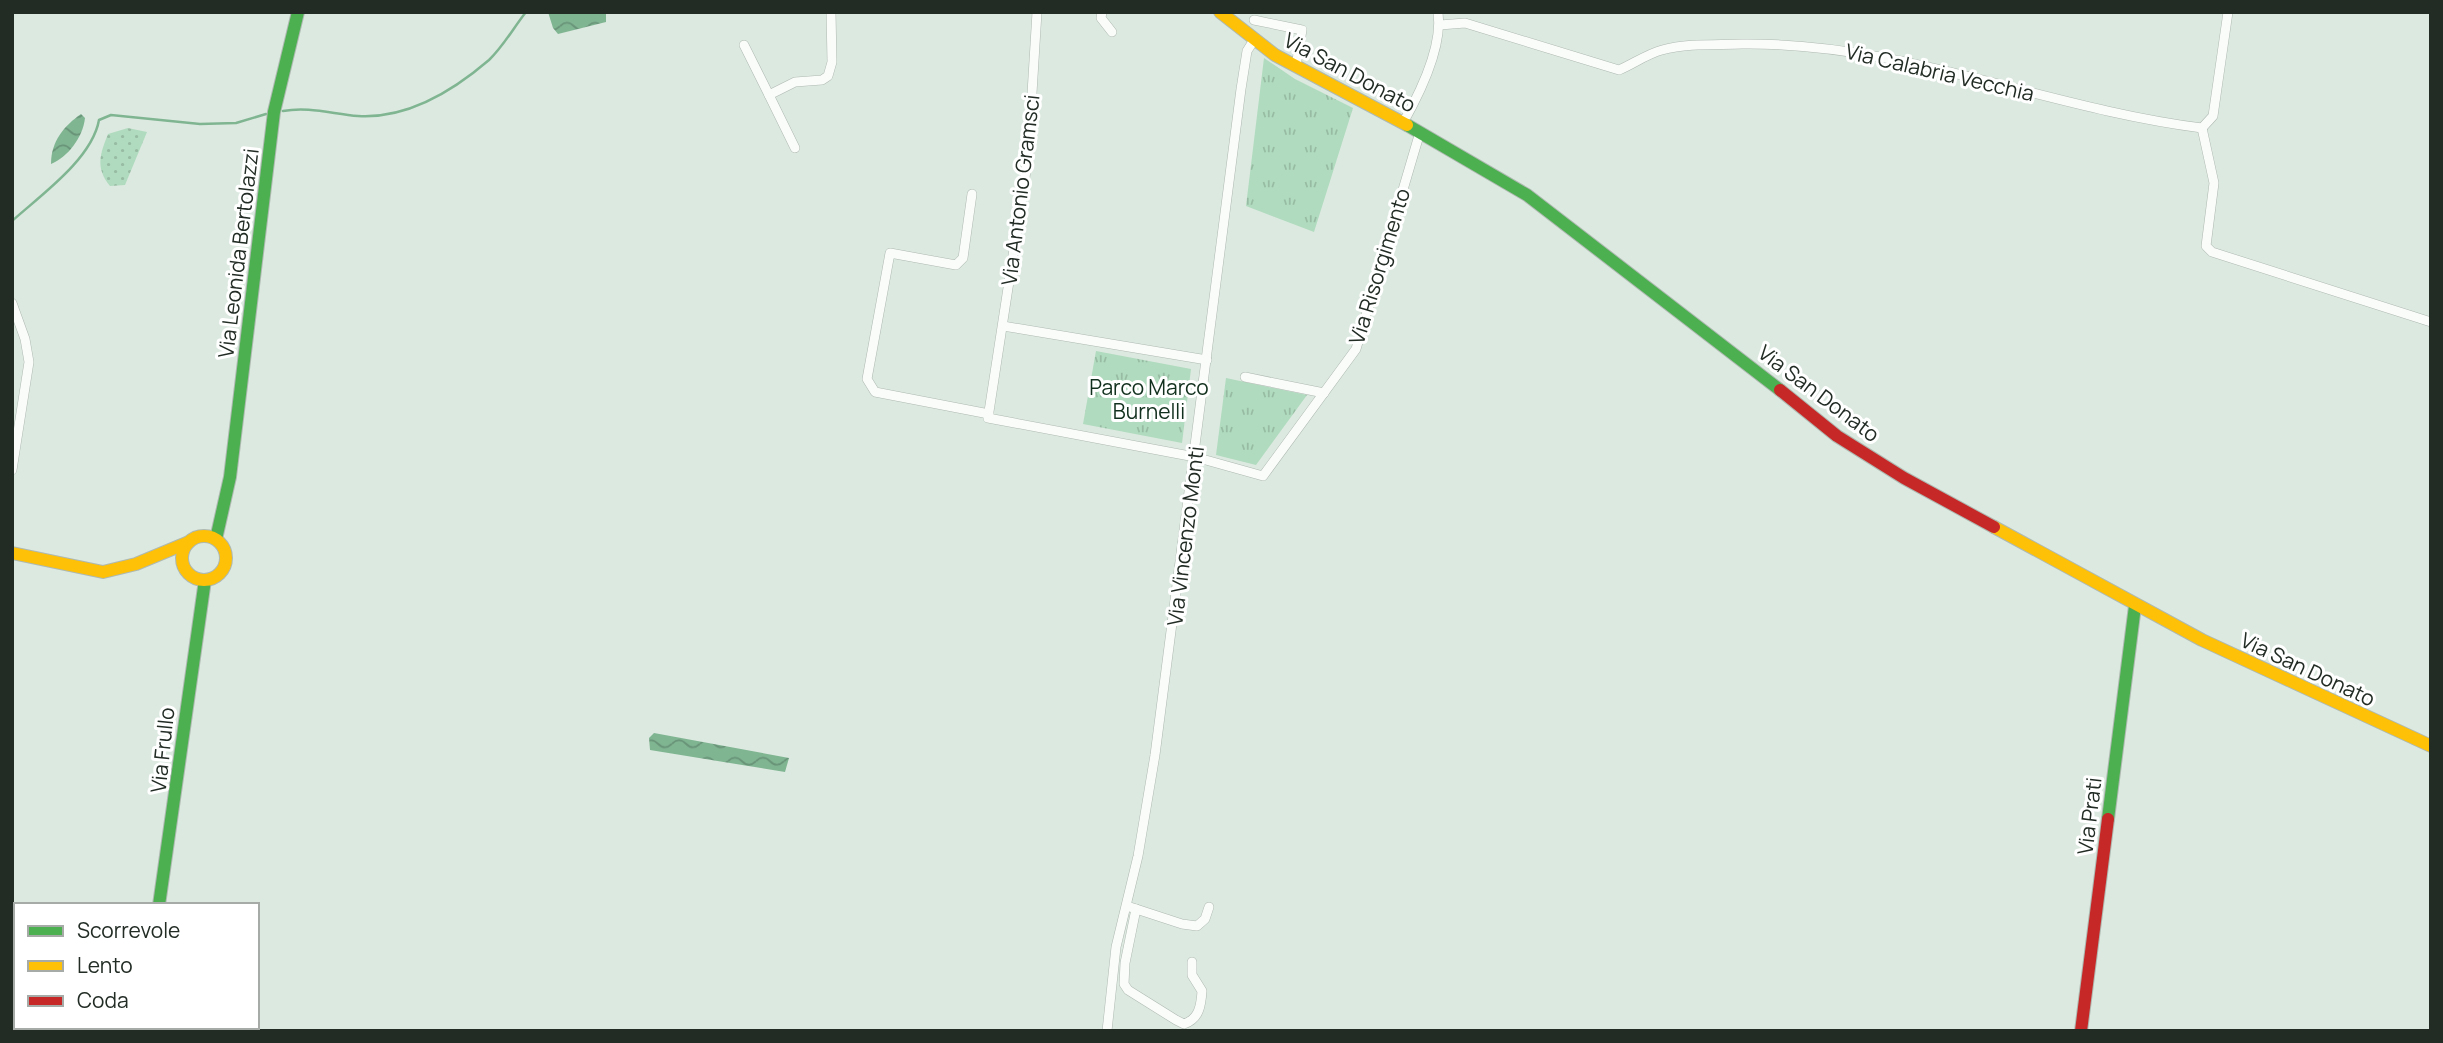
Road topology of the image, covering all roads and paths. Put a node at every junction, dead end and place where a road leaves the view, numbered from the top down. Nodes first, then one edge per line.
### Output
1 (298, 12) edge
2 (831, 12) edge
3 (1037, 12) edge
4 (1102, 12) edge
5 (1220, 12) edge
6 (1438, 12) edge
7 (2228, 12) edge
8 (1254, 20) dead end
9 (1440, 25) junction
10 (1112, 32) dead end
11 (1254, 40) junction
12 (744, 45) dead end
13 (1296, 66) junction
14 (769, 95) junction
15 (1403, 123) junction
16 (2202, 128) junction
17 (1420, 132) junction
18 (795, 148) dead end
19 (972, 194) dead end
20 (12, 303) edge
21 (2431, 322) edge
22 (1003, 326) junction
23 (1207, 360) junction
24 (1245, 376) dead end
25 (1324, 393) junction
26 (989, 414) junction
27 (1195, 457) junction
28 (12, 470) edge
29 (225, 501) junction
30 (195, 539) junction
31 (216, 539) junction
32 (12, 553) edge
33 (158, 555) junction
34 (185, 568) junction
35 (201, 579) junction
36 (2135, 606) junction
37 (2431, 746) edge
38 (159, 903) edge
39 (1125, 905) junction
40 (1209, 907) dead end
41 (1136, 909) junction
42 (1118, 934) junction
43 (1129, 938) junction
44 (1192, 962) dead end
45 (1107, 1031) edge
46 (2081, 1031) edge

1 - 29 street, Via Leonida Bertolazzi
2 - 14 street
3 - 22 street, Via Antonio Gramsci
4 - 10 street
5 - 11 street, Via San Donato
6 - 9 street
7 - 16 street
8 - 13 street
9 - 15 street
9 - 16 street, Via Calabria Vecchia
11 - 13 street, Via San Donato
11 - 23 street, Via Vincenzo Monti
12 - 14 street
13 - 15 street, Via San Donato
14 - 18 street
15 - 17 street, Via San Donato
16 - 21 street
17 - 25 street, Via Risorgimento
17 - 36 street, Via San Donato
19 - 26 street
20 - 28 street
22 - 23 street
22 - 26 street, Via Antonio Gramsci
23 - 27 street, Via Vincenzo Monti
24 - 25 street
25 - 27 street, Via Risorgimento
26 - 27 street
27 - 39 street, Via Vincenzo Monti
29 - 30 street, Via Leonida Bertolazzi
29 - 31 street, Via Leonida Bertolazzi
30 - 31 street
30 - 33 street
30 - 34 street
31 - 35 street
32 - 33 street
33 - 34 street
34 - 35 street
35 - 38 street, Via Frullo
36 - 37 street, Via San Donato
36 - 46 street, Via Prati
39 - 41 street
39 - 42 street, Via Vincenzo Monti
40 - 41 street
41 - 43 street
42 - 43 street
42 - 45 street, Via Vincenzo Monti
43 - 44 street

